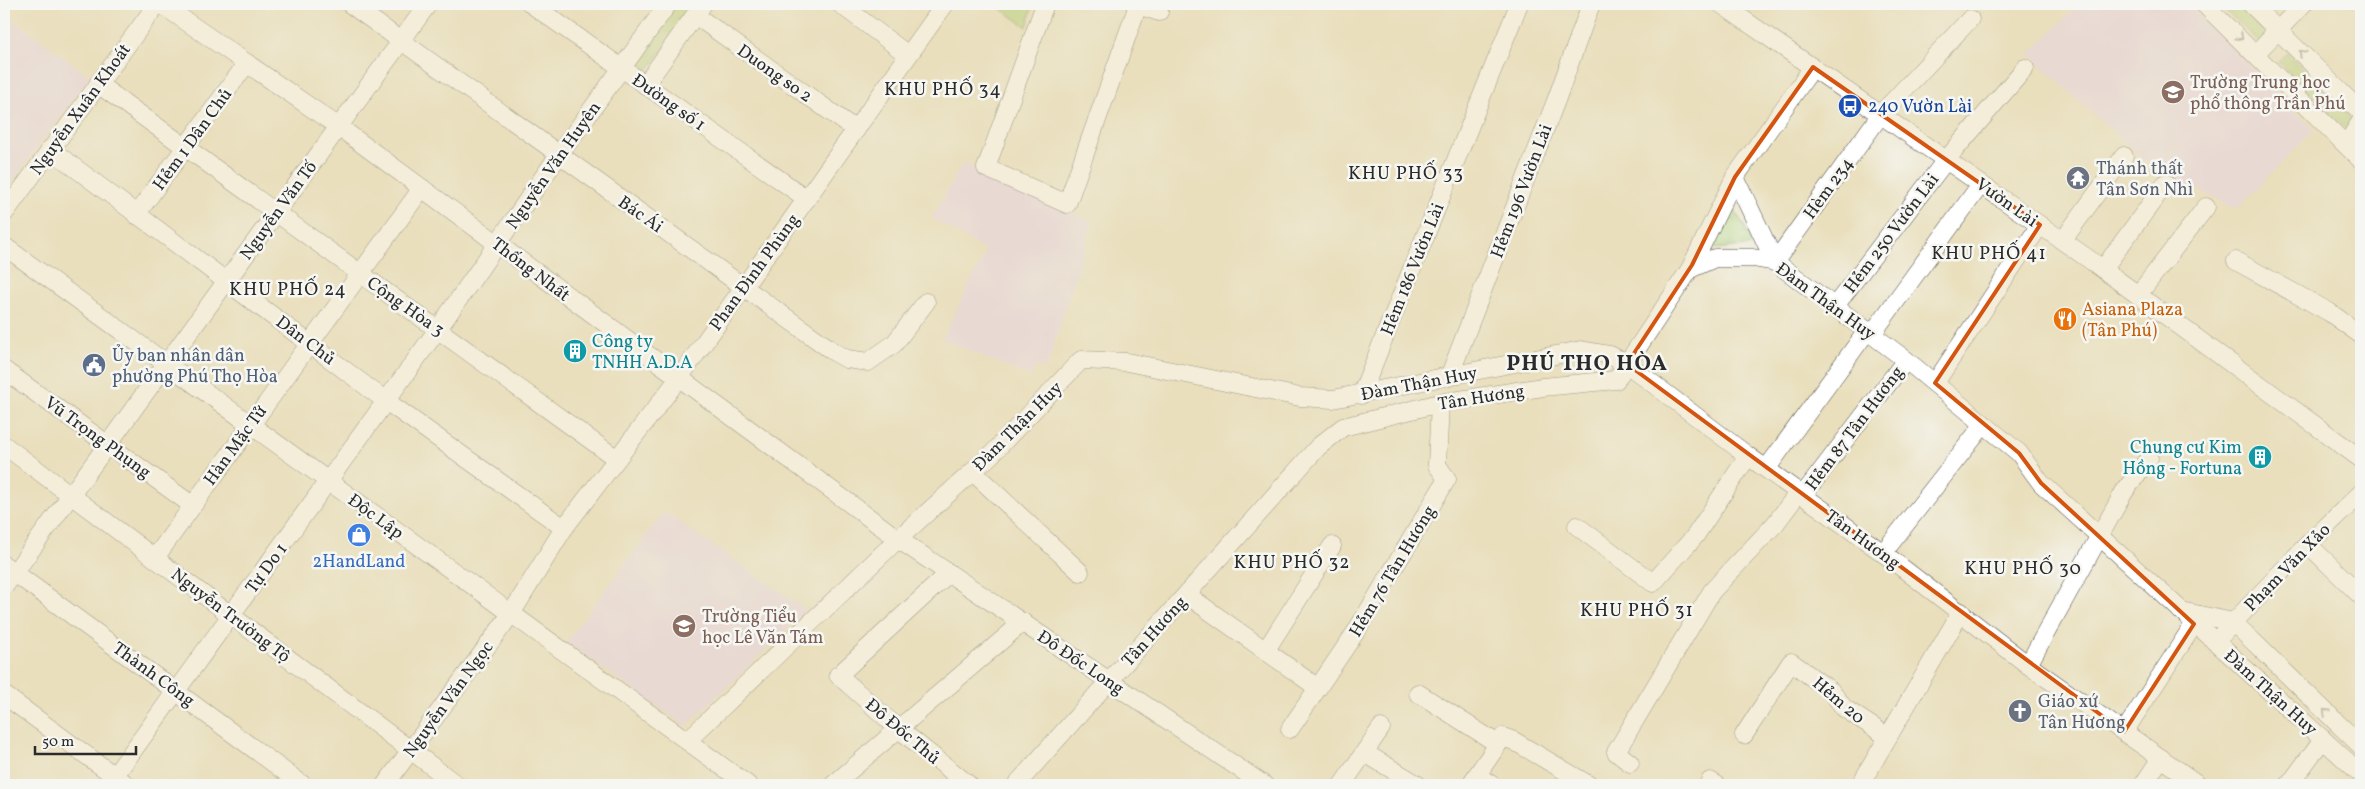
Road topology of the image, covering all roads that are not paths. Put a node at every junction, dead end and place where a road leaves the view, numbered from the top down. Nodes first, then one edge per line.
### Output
1 (159, 4) edge
2 (350, 4) edge
3 (428, 4) edge
4 (531, 4) edge
5 (668, 4) edge
6 (840, 4) edge
7 (945, 4) edge
8 (1045, 4) edge
9 (1136, 4) edge
10 (1519, 4) edge
11 (1591, 4) edge
12 (1722, 4) edge
13 (2204, 4) edge
14 (2251, 4) edge
15 (2303, 4) edge
16 (699, 10) edge
17 (1159, 12) dead end
18 (1970, 20) dead end
19 (2278, 31) junction
20 (401, 41) junction
21 (2256, 53) junction
22 (908, 55) junction
23 (247, 63) junction
24 (1813, 67) junction
25 (2025, 68) dead end
26 (621, 69) junction
27 (98, 84) junction
28 (645, 85) junction
29 (2361, 112) edge
30 (1881, 114) junction
31 (2361, 121) edge
32 (339, 127) junction
33 (856, 130) junction
34 (2346, 145) junction
35 (185, 148) junction
36 (50, 149) junction
37 (558, 156) junction
38 (2124, 156) dead end
39 (1946, 160) junction
40 (2361, 160) edge
41 (1735, 177) junction
42 (2166, 183) dead end
43 (1981, 184) junction
44 (422, 188) junction
45 (807, 199) junction
46 (2206, 207) dead end
47 (276, 213) junction
48 (4, 214) edge
49 (136, 215) junction
50 (2040, 225) junction
51 (2062, 240) junction
52 (499, 244) junction
53 (4, 246) edge
54 (2236, 261) dead end
55 (1775, 262) junction
56 (1690, 269) junction
57 (2103, 269) junction
58 (359, 273) junction
59 (227, 280) junction
60 (744, 287) junction
61 (2138, 295) junction
62 (926, 302) dead end
63 (1835, 306) junction
64 (438, 329) junction
65 (1869, 332) junction
66 (2361, 335) edge
67 (310, 342) junction
68 (1906, 360) junction
69 (166, 364) junction
70 (1627, 364) junction
71 (4, 370) edge
72 (1449, 377) junction
73 (678, 378) junction
74 (1935, 383) junction
75 (1360, 395) junction
76 (1333, 399) junction
77 (386, 400) junction
78 (1440, 402) junction
79 (250, 424) junction
80 (1984, 424) junction
81 (1343, 427) junction
82 (4, 445) edge
83 (108, 445) junction
84 (1748, 456) junction
85 (2149, 458) dead end
86 (617, 459) junction
87 (2361, 459) edge
88 (1767, 468) junction
89 (973, 472) junction
90 (328, 481) junction
91 (1801, 493) junction
92 (2361, 493) edge
93 (72, 495) junction
94 (192, 505) junction
95 (1577, 526) dead end
96 (564, 528) junction
97 (2100, 537) junction
98 (898, 539) junction
99 (2308, 544) junction
100 (1332, 546) dead end
101 (1883, 553) junction
102 (154, 558) junction
103 (9, 568) edge
104 (949, 572) junction
105 (1080, 572) dead end
106 (4, 587) edge
107 (1187, 595) junction
108 (2361, 596) edge
109 (1960, 612) junction
110 (511, 614) junction
111 (232, 616) junction
112 (2197, 619) junction
113 (1023, 622) junction
114 (2233, 622) junction
115 (2215, 642) junction
116 (1266, 650) junction
117 (2028, 665) junction
118 (1110, 680) junction
119 (1318, 688) junction
120 (177, 691) junction
121 (1418, 693) dead end
122 (4, 695) edge
123 (1381, 728) dead end
124 (1290, 729) dead end
125 (900, 730) junction
126 (2124, 732) junction
127 (1744, 735) dead end
128 (1888, 737) junction
129 (2323, 739) junction
130 (687, 741) junction
131 (1498, 744) junction
132 (2361, 746) edge
133 (411, 751) junction
134 (1365, 753) junction
135 (2161, 758) junction
136 (1630, 763) dead end
137 (2361, 774) edge
138 (116, 782) edge
139 (1480, 782) edge
140 (303, 785) edge
141 (385, 785) edge
142 (457, 785) edge
143 (748, 785) edge
144 (832, 785) edge
145 (969, 785) edge
146 (1016, 785) edge
147 (1264, 785) edge
148 (1342, 785) edge
149 (1418, 785) edge
150 (1589, 785) edge
151 (1860, 785) edge
152 (2143, 785) edge
153 (2199, 785) edge
154 (2289, 785) edge

1 - 23 street, Thống Nhất
1 - 27 street, Nguyễn Xuân Khoát
2 - 20 street, Bác Ái
3 - 20 street, Nguyễn Văn Tố
4 - 26 street, Đường số 1
5 - 26 street, Nguyễn Văn Huyên
6 - 22 street
7 - 22 street, Phan Đình Phùng
8 - 9 street
9 - 17 street
10 - 75 street, Hẻm 186 Vườn Lài
11 - 72 street, Hẻm 196 Vườn Lài
12 - 24 street, Vườn Lài
13 -> 21 street
14 - 19 street
15 - 19 street
16 - 28 street
16 - 33 street, Duong so 2
18 - 30 street, Hèm 234
19 - 21 street
29 -> 19 street
20 - 32 street, Nguyễn Văn Tố
20 - 37 street, Bác Ái
21 - 34 street
22 - 33 street, Phan Đình Phùng
23 - 32 street, Thống Nhất
23 - 35 street, Hẻm 1 Dân Chủ
24 - 30 street, Vườn Lài
24 - 41 street
25 - 39 street, Hẻm 250 Vườn Lài
26 - 28 street, Đường số 1
26 - 37 street, Nguyễn Văn Huyên
27 - 35 street, Cộng Hòa 3
27 - 36 street, Nguyễn Xuân Khoát
28 - 45 street, Đường số 1
30 - 39 street, Vườn Lài
30 - 55 street, Hèm 234
31 - 34 street
32 - 44 street, Thống Nhất
32 - 47 street, Nguyễn Văn Tố
33 - 45 street, Phan Đình Phùng
34 - 40 street
35 - 47 street, Cộng Hòa 3
35 - 49 street, Hẻm 1 Dân Chủ
36 - 48 street, Nguyễn Xuân Khoát
36 - 49 street, Dân Chủ
37 - 52 street, Nguyễn Văn Huyên
37 - 60 street, Bác Ái
38 - 51 street
39 - 43 street, Vườn Lài
39 - 63 street, Hẻm 250 Vườn Lài
41 - 55 street
41 - 56 street
42 - 57 street
43 - 50 street, Vườn Lài
43 - 65 street
44 - 52 street, Thống Nhất
44 - 58 street, Hàn Mặc Tử
45 - 60 street, Phan Đình Phùng
46 - 61 street
47 - 58 street, Cộng Hòa 3
47 - 59 street, Nguyễn Văn Tố
49 - 59 street, Dân Chủ
50 - 51 street, Vườn Lài
50 - 74 street
51 - 57 street, Vườn Lài
52 - 64 street, Nguyễn Văn Huyên
52 - 73 street, Thống Nhất
53 - 69 street, Độc Lập
54 - 66 street
55 - 56 street, Đàm Thận Huy
55 - 63 street, Đàm Thận Huy
56 - 70 street
57 - 61 street, Vườn Lài
58 - 64 street, Cộng Hòa 3
58 - 67 street, Hàn Mặc Tử
59 - 67 street, Dân Chủ
59 - 69 street, Nguyễn Văn Tố
60 - 62 street, Bác Ái
60 - 73 street, Phan Đình Phùng
61 - 87 street, Vườn Lài
63 - 65 street, Đàm Thận Huy
64 - 77 street, Nguyễn Văn Huyên
64 - 86 street, Cộng Hòa 3
65 - 68 street, Đàm Thận Huy
65 - 88 street
67 - 77 street, Dân Chủ
67 - 79 street, Hàn Mặc Tử
68 - 74 street, Đàm Thận Huy
68 - 91 street, Hẻm 87 Tân Hương
69 - 79 street, Độc Lập
69 - 83 street, Nguyễn Văn Tố
70 - 72 street, Đàm Thận Huy
70 - 78 street, Tân Hương
70 - 84 street, Tân Hương
71 - 83 street, Vũ Trọng Phụng
72 - 75 street, Đàm Thận Huy
73 - 86 street, Phan Đình Phùng
73 - 98 street, Thống Nhất
74 - 80 street, Đàm Thận Huy
75 - 76 street, Đàm Thận Huy
76 - 81 street
76 - 89 street, Đàm Thận Huy
77 - 90 street, Nguyễn Văn Huyên
77 - 96 street, Dân Chủ
78 - 81 street, Tân Hương
78 - 119 street, Hẻm 76 Tân Hương
79 - 90 street, Độc Lập
79 - 94 street, Hàn Mặc Tử
80 - 97 street, Đàm Thận Huy
80 - 101 street
81 - 107 street, Tân Hương
82 - 93 street, Nguyễn Trường Tộ
83 - 93 street, Nguyễn Văn Tố
83 - 94 street, Vũ Trọng Phụng
84 - 88 street, Tân Hương
84 - 95 street
85 - 97 street
86 - 96 street, Phan Đình Phùng
88 - 91 street, Tân Hương
89 - 98 street, Đàm Thận Huy
89 - 105 street
90 - 110 street, Độc Lập
90 - 111 street, Tự Do 1
91 - 101 street, Tân Hương
91 - 136 street, Hẻm 87 Tân Hương
92 - 99 street, Phạm Văn Xảo
93 - 102 street, Nguyễn Trường Tộ
93 - 103 street, Nguyễn Văn Tố
94 - 102 street, Hàn Mặc Tử
96 - 110 street, Phan Đình Phùng
97 - 112 street, Đàm Thận Huy
97 - 117 street
98 - 104 street, Đô Đốc Long
98 - 130 street, Đàm Thận Huy
99 - 108 street
99 - 114 street, Phạm Văn Xảo
100 - 116 street
101 - 109 street, Tân Hương
102 - 111 street, Nguyễn Trường Tộ
103 - 106 street, Nguyễn Văn Tố
103 - 120 street, Thành Công
104 - 113 street, Đô Đốc Long
104 - 125 street, Đô Đốc Thủ
107 - 116 street
107 - 118 street, Tân Hương
109 - 117 street, Tân Hương
109 - 128 street
110 - 130 street, Độc Lập
110 - 133 street, Nguyễn Văn Ngọc
111 - 120 street, Tự Do 1
111 - 133 street, Nguyễn Trường Tộ
112 - 114 street, Đàm Thận Huy
112 - 115 street, Đàm Thận Huy
112 - 126 street
113 - 118 street, Đô Đốc Long
113 - 125 street
114 - 115 street, Phạm Văn Xảo
132 -> 114 street, Đàm Thận Huy
115 - 129 street, Đàm Thận Huy
116 - 119 street
117 - 126 street, Tân Hương
118 - 146 street, Tân Hương
118 - 147 street, Đô Đốc Long
119 - 124 street, Hẻm 76 Tân Hương
120 - 138 street, Tự Do 1
120 - 140 street, Thành Công
121 - 131 street
122 - 138 street
123 - 134 street
125 - 144 street
125 - 145 street, Đô Đốc Thủ
126 - 135 street, Tân Hương
127 - 128 street, Hẻm 20
128 - 151 street
129 - 137 street, Đàm Thận Huy
129 - 154 street
130 - 143 street, Độc Lập
131 - 139 street
131 - 150 street
133 - 141 street, Nguyễn Văn Ngọc
133 - 142 street, Nguyễn Trường Tộ
134 - 148 street
134 - 149 street
135 - 152 street
135 - 153 street, Tân Hương

